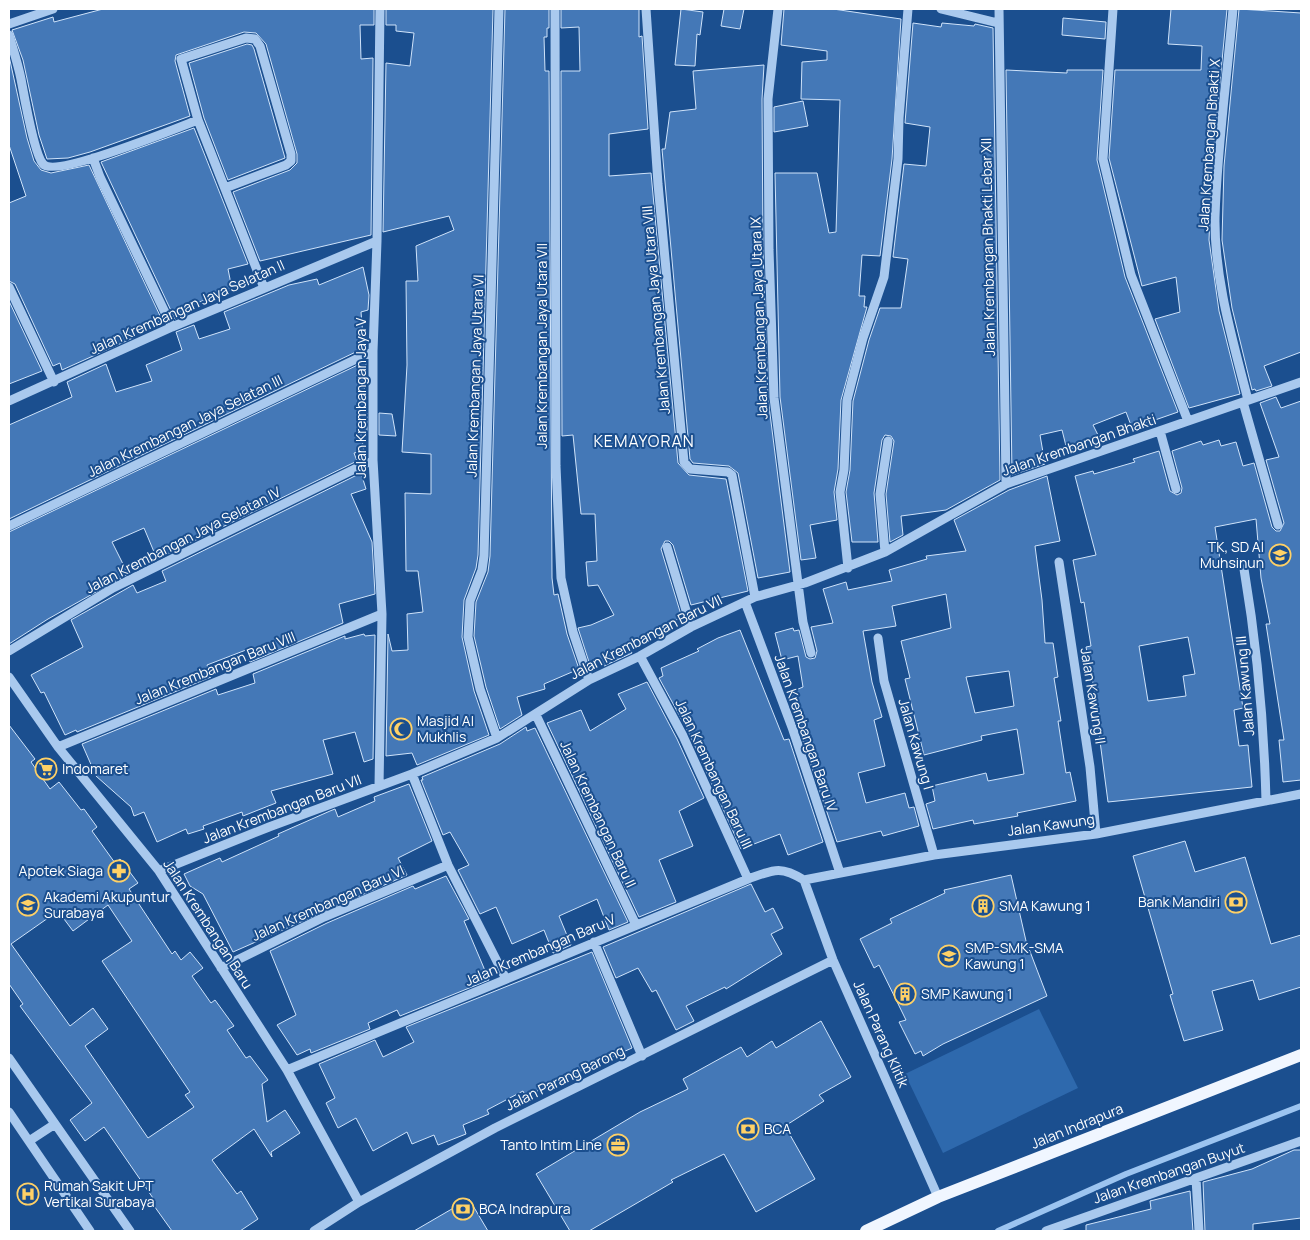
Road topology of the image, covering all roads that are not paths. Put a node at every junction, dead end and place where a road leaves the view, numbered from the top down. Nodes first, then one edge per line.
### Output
1 (53, 9) edge
2 (380, 9) edge
3 (499, 9) edge
4 (555, 9) edge
5 (646, 9) edge
6 (778, 9) edge
7 (908, 9) edge
8 (941, 9) edge
9 (998, 9) edge
10 (1113, 9) edge
11 (1232, 9) edge
12 (998, 23) junction
13 (9, 24) edge
14 (9, 35) edge
15 (198, 120) junction
16 (94, 158) junction
17 (225, 188) junction
18 (377, 242) junction
19 (9, 287) edge
20 (264, 288) junction
21 (172, 327) junction
22 (373, 351) junction
23 (54, 382) junction
24 (1301, 382) edge
25 (9, 401) edge
26 (1246, 401) junction
27 (1188, 421) junction
28 (1160, 431) junction
29 (888, 441) dead end
30 (373, 460) junction
31 (1006, 484) junction
32 (1176, 489) dead end
33 (1278, 525) dead end
34 (9, 526) edge
35 (666, 547) dead end
36 (885, 552) junction
37 (1059, 562) dead end
38 (848, 568) junction
39 (1244, 569) dead end
40 (799, 585) junction
41 (755, 597) junction
42 (745, 602) junction
43 (382, 614) junction
44 (691, 627) junction
45 (878, 638) dead end
46 (9, 650) edge
47 (811, 653) dead end
48 (640, 656) junction
49 (9, 677) edge
50 (589, 680) junction
51 (536, 715) junction
52 (497, 738) junction
53 (58, 747) junction
54 (412, 774) junction
55 (379, 786) junction
56 (1301, 794) edge
57 (1266, 801) junction
58 (1096, 834) junction
59 (934, 856) junction
60 (448, 865) junction
61 (159, 872) junction
62 (840, 873) junction
63 (748, 879) junction
64 (804, 880) junction
65 (636, 925) junction
66 (594, 942) junction
67 (833, 960) junction
68 (221, 968) junction
69 (506, 979) junction
70 (1301, 1055) edge
71 (642, 1056) junction
72 (9, 1058) edge
73 (286, 1070) junction
74 (9, 1112) edge
75 (55, 1124) junction
76 (29, 1141) junction
77 (1301, 1141) edge
78 (1196, 1178) junction
79 (938, 1197) junction
80 (358, 1202) junction
81 (1052, 1230) edge
82 (90, 1231) edge
83 (130, 1231) edge
84 (314, 1231) edge
85 (866, 1231) edge
86 (1199, 1231) edge

1 - 13 street
2 - 18 street, Jalan Krembangan Jaya V
3 - 52 street, Jalan Krembangan Jaya Utara VI
4 - 50 street, Jalan Krembangan Jaya Utara VII
5 - 41 street, Jalan Krembangan Jaya Utara VIII
6 - 40 street, Jalan Krembangan Jaya Utara IX
7 - 38 street
8 - 12 street
9 - 12 street, Jalan Krembangan Bhakti Lebar XII
10 - 27 street
11 - 26 street, Jalan Krembangan Bhakti X
12 - 31 street, Jalan Krembangan Bhakti Lebar XII
14 - 16 street
15 - 16 street
15 - 17 street
15 - 17 street
16 - 21 street
17 - 20 street
18 - 20 street, Jalan Krembangan Jaya Selatan II
18 - 22 street, Jalan Krembangan Jaya V
19 - 23 street
20 - 21 street, Jalan Krembangan Jaya Selatan II
21 - 23 street, Jalan Krembangan Jaya Selatan II
22 - 30 street, Jalan Krembangan Jaya V
22 - 34 street, Jalan Krembangan Jaya Selatan III
23 - 25 street, Jalan Krembangan Jaya Selatan II
24 - 26 street, Jalan Krembangan Bhakti
26 - 27 street, Jalan Krembangan Bhakti
26 - 33 street, Jalan Krembangan Bhakti X
27 - 28 street, Jalan Krembangan Bhakti
28 - 31 street, Jalan Krembangan Bhakti
28 - 32 street
29 - 36 street
30 - 43 street, Jalan Krembangan Jaya V
30 - 46 street, Jalan Krembangan Jaya Selatan IV
31 - 36 street, Jalan Krembangan Bhakti
35 - 44 street
36 - 38 street, Jalan Krembangan Bhakti
37 - 58 street, Jalan Kawung II
38 - 40 street, Jalan Krembangan Baru VII
39 - 57 street, Jalan Kawung III
40 - 41 street, Jalan Krembangan Baru VII
40 - 47 street, Jalan Krembangan Jaya Utara IX
41 - 42 street, Jalan Krembangan Baru VII
42 - 44 street, Jalan Krembangan Baru VII
42 - 62 street, Jalan Krembangan Baru IV
43 - 53 street, Jalan Krembangan Baru VIII
43 - 55 street, Jalan Krembangan Jaya V
44 - 48 street, Jalan Krembangan Baru VII
45 - 59 street, Jalan Kawung I
48 - 50 street, Jalan Krembangan Baru VII
48 - 63 street, Jalan Krembangan Baru III
49 - 53 street, Jalan Krembangan Baru
50 - 51 street, Jalan Krembangan Baru VII
51 - 52 street, Jalan Krembangan Baru VII
51 - 65 street, Jalan Krembangan Baru II
52 - 54 street, Jalan Krembangan Baru VII
53 - 61 street, Jalan Krembangan Baru
54 - 55 street, Jalan Krembangan Baru VII
54 - 60 street
55 - 61 street, Jalan Krembangan Baru VII
56 - 57 street, Jalan Kawung
57 - 58 street, Jalan Kawung
58 - 59 street, Jalan Kawung
59 - 62 street, Jalan Kawung
60 - 68 street, Jalan Krembangan Baru VI
60 - 69 street
61 - 68 street, Jalan Krembangan Baru
62 - 64 street, Jalan Kawung
63 - 64 street, Jalan Krembangan Baru V
63 - 65 street, Jalan Krembangan Baru V
64 - 67 street, Jalan Parang Klitik
65 - 66 street, Jalan Krembangan Baru V
66 - 69 street, Jalan Krembangan Baru V
66 - 71 street
67 - 71 street, Jalan Parang Barong
67 - 79 street, Jalan Parang Klitik
68 - 73 street, Jalan Krembangan Baru
69 - 73 street, Jalan Krembangan Baru V
70 - 79 main road, Jalan Indrapura
71 - 80 street, Jalan Parang Barong
72 - 75 street
73 - 80 street, Jalan Krembangan Baru
74 - 76 street
75 - 76 street
75 - 83 street
76 - 82 street
77 - 78 street, Jalan Krembangan Buyut
78 - 81 street, Jalan Krembangan Buyut
78 - 86 street
79 - 85 main road, Jalan Indrapura
80 - 84 street, Jalan Parang Barong

